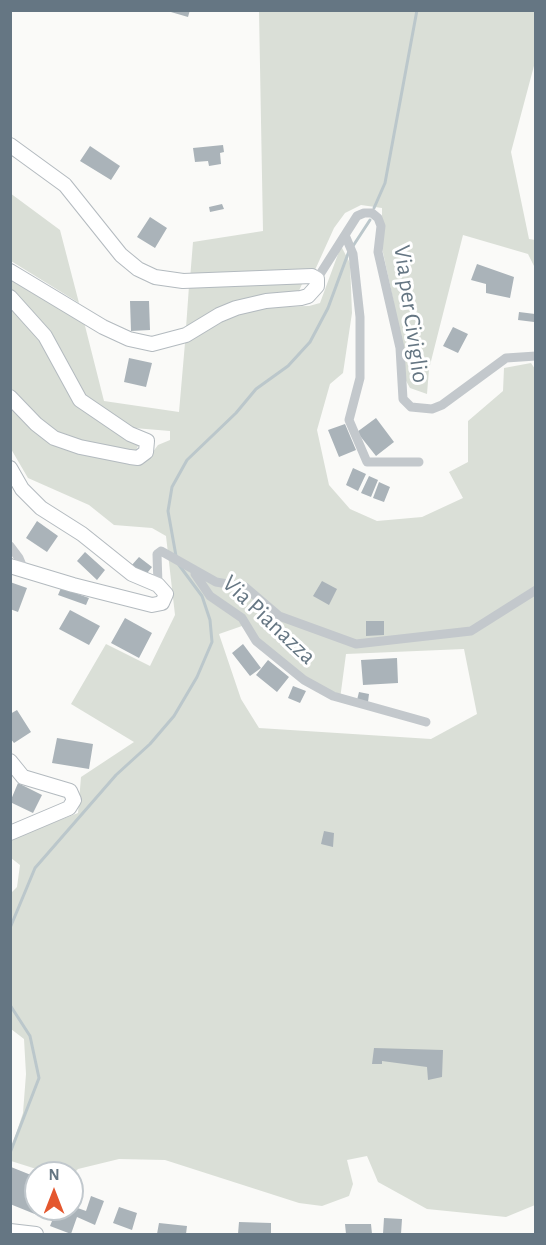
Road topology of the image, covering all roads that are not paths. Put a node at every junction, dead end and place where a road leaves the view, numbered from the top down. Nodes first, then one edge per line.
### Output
1 (10, 145) edge
2 (345, 235) junction
3 (10, 271) edge
4 (317, 279) junction
5 (10, 297) edge
6 (536, 356) edge
7 (10, 397) edge
8 (419, 462) dead end
9 (10, 468) edge
10 (10, 546) edge
11 (17, 568) edge
12 (194, 572) junction
13 (158, 585) junction
14 (536, 590) edge
15 (426, 722) dead end
16 (10, 761) edge
17 (10, 833) edge
18 (10, 1232) edge
19 (36, 1234) edge

1 - 4 street
2 - 4 street, Via per Civiglio
2 - 6 street, Via per Civiglio
2 - 8 street
3 - 4 street
5 - 7 street
9 - 13 street
10 - 11 street
11 - 13 street
12 - 13 street, Via Pianazza
12 - 14 street, Via Pianazza
12 - 15 street, Via Pianazza
16 - 17 street
18 - 19 street

